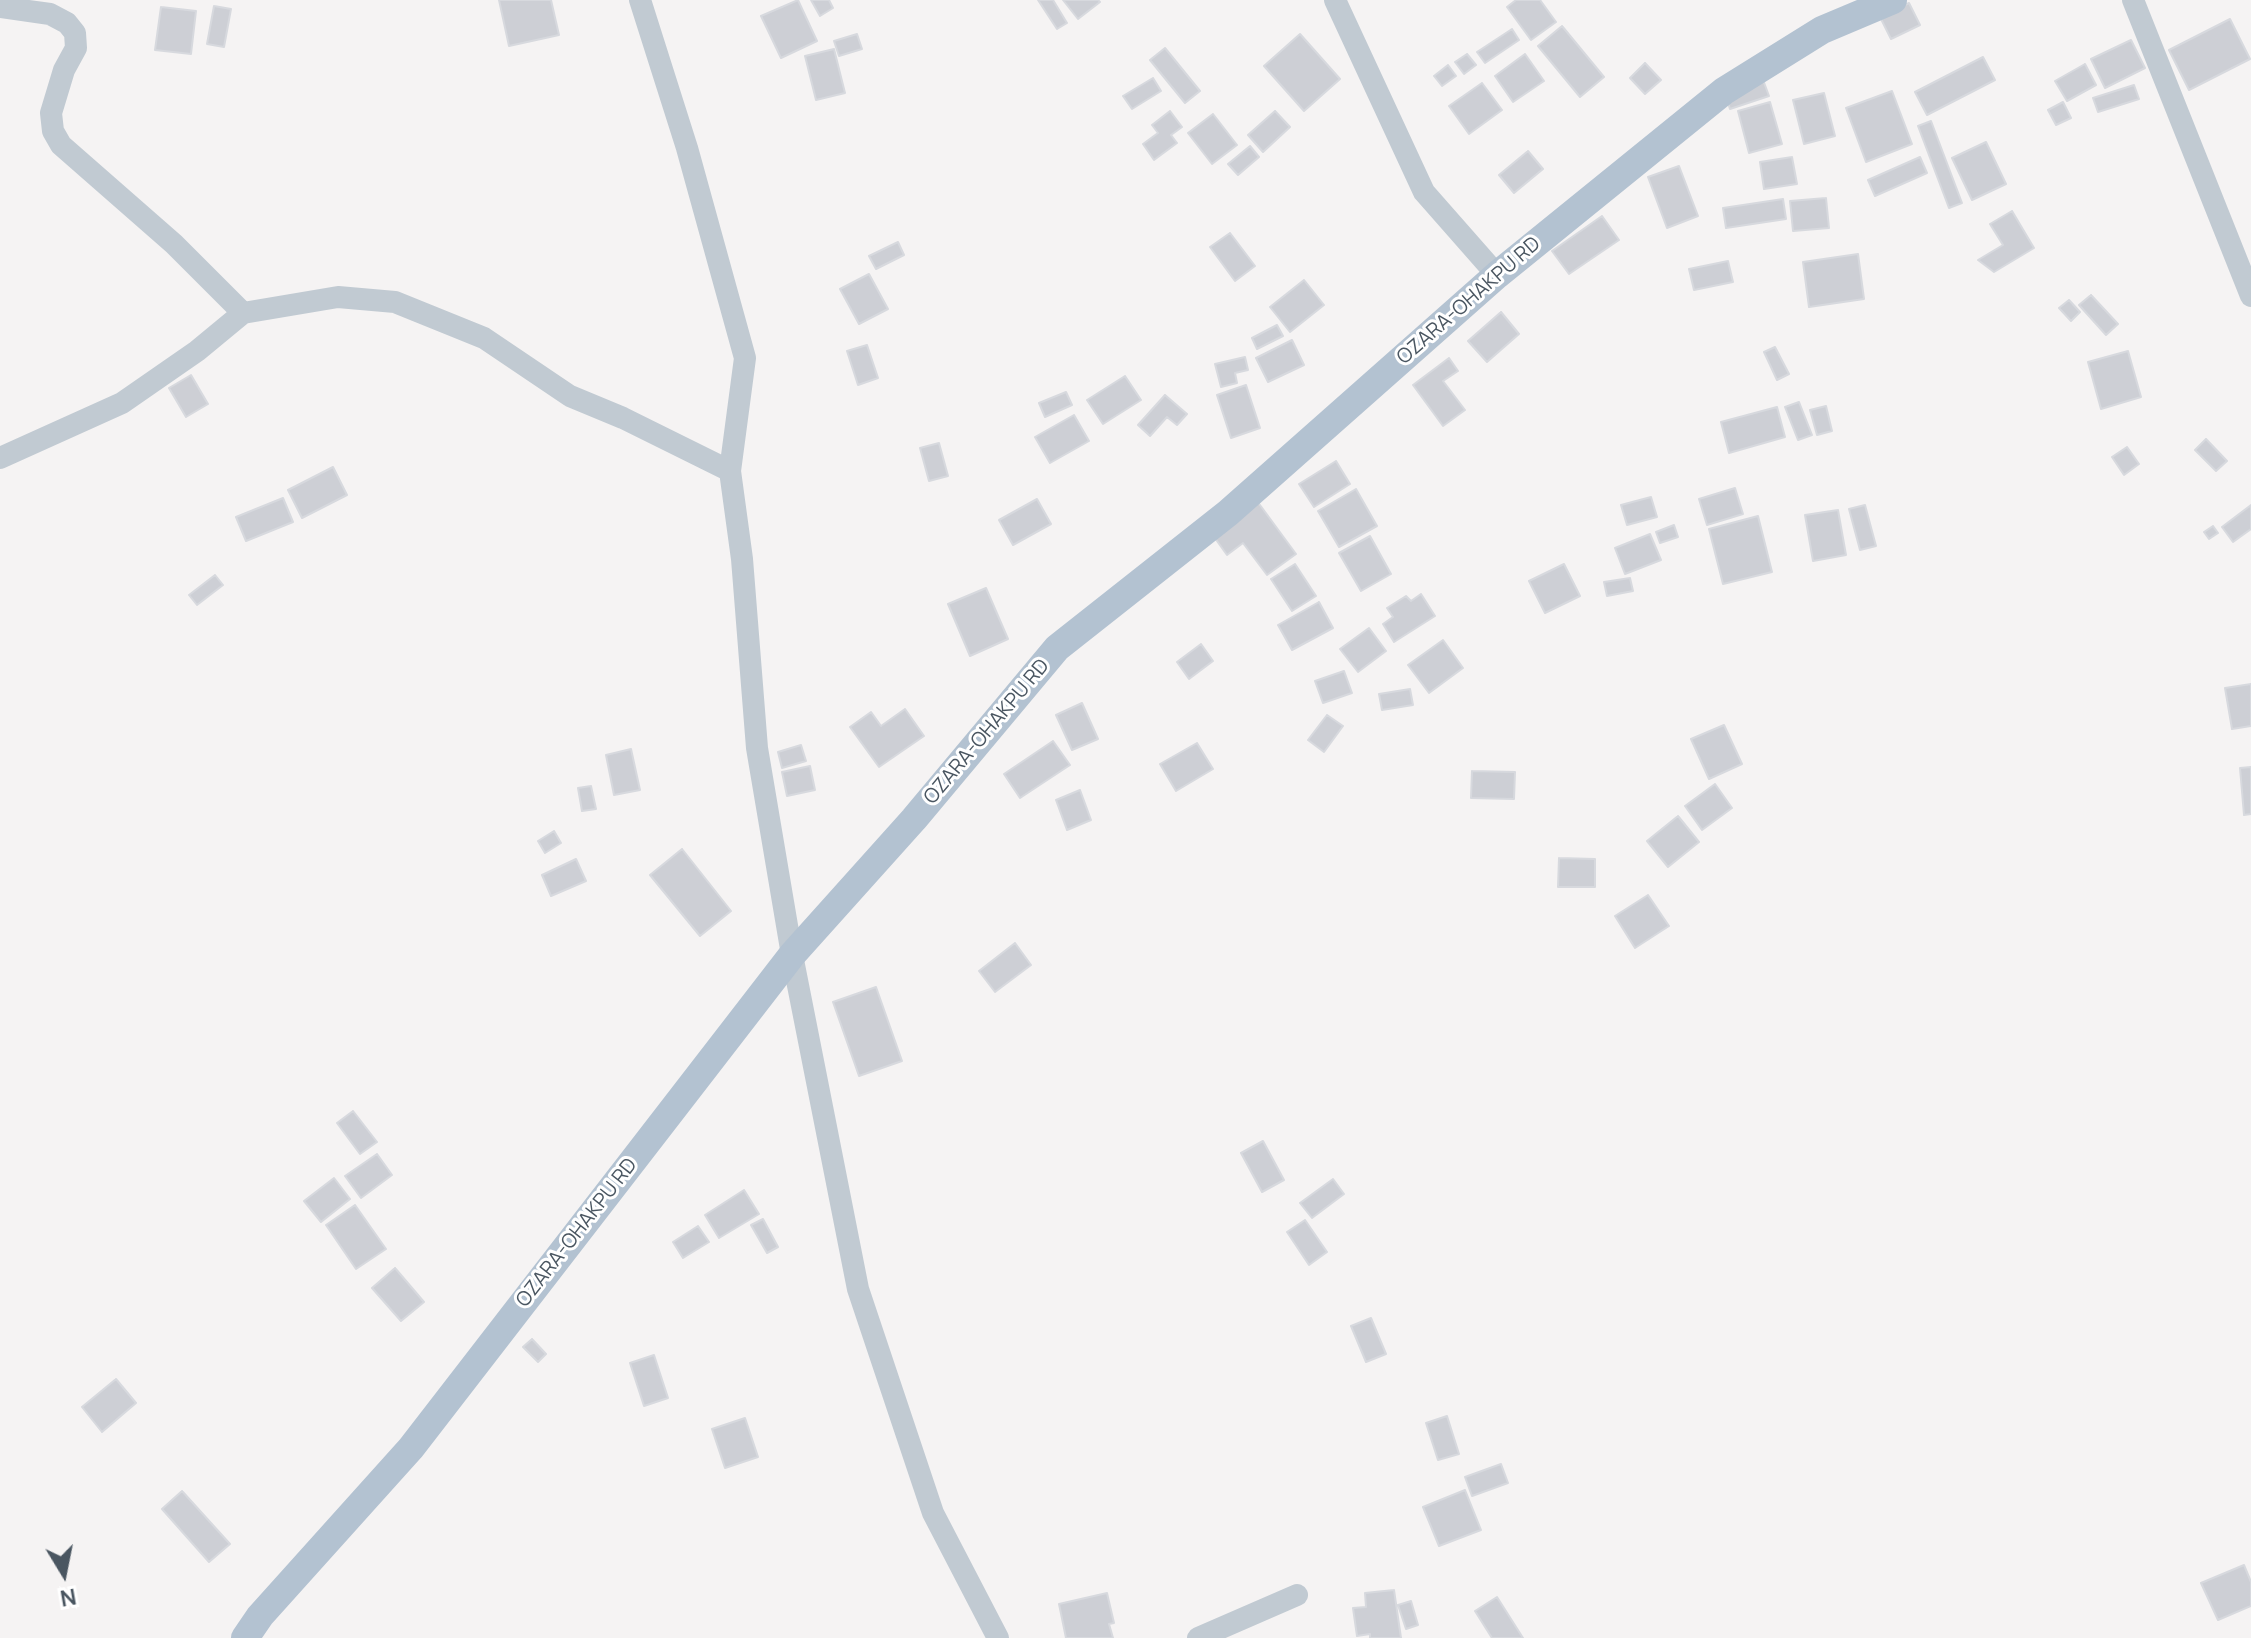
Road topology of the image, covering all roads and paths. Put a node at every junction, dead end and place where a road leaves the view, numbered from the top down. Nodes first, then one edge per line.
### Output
1 (640, 0) edge
2 (1335, 0) edge
3 (1893, 0) edge
4 (2133, 0) edge
5 (0, 7) edge
6 (1497, 275) junction
7 (2251, 296) edge
8 (243, 313) junction
9 (0, 458) edge
10 (730, 471) junction
11 (792, 955) junction
12 (1297, 1595) dead end
13 (245, 1638) edge
14 (998, 1638) edge
15 (1198, 1638) edge

1 - 10 street
2 - 6 street
3 - 6 main road, OZARA-OHAKPU RD
4 - 7 street
5 - 8 street
6 - 11 main road, OZARA-OHAKPU RD
8 - 9 street
8 - 10 street
10 - 11 street
11 - 13 main road, OZARA-OHAKPU RD
11 - 14 street
12 - 15 street

